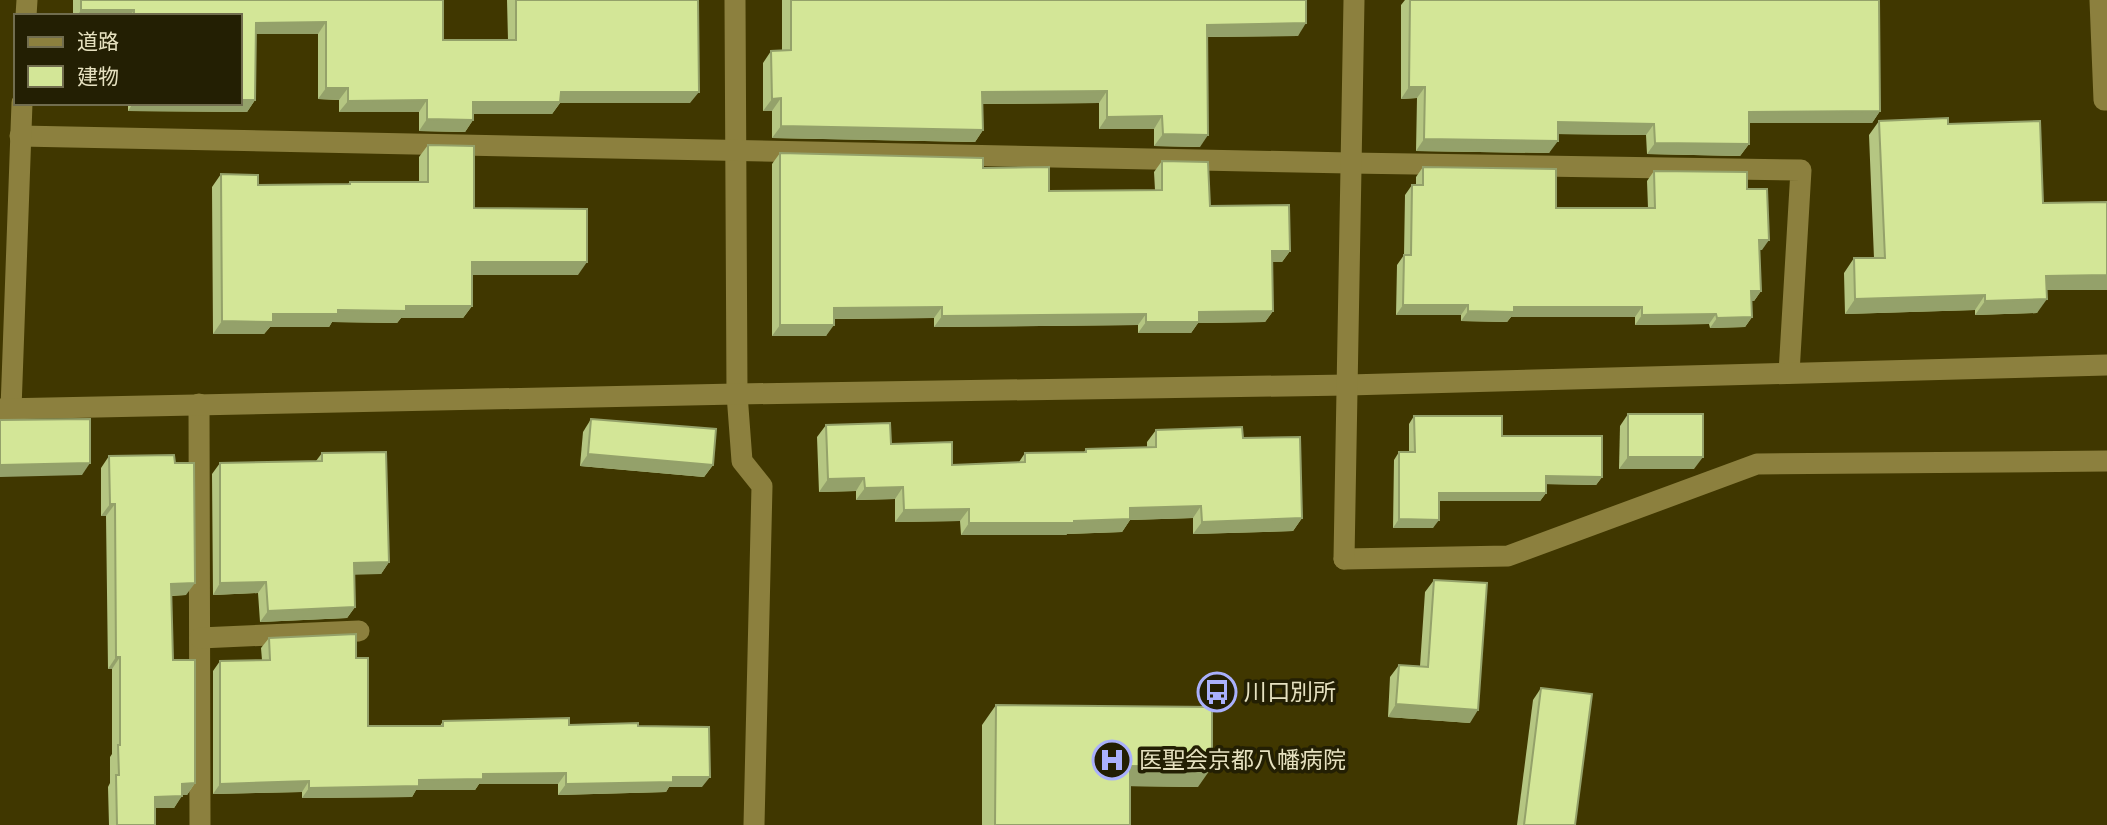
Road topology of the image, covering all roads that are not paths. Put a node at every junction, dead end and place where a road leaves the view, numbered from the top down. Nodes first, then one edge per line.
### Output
1 (734, 0) edge
2 (1354, 0) edge
3 (2100, 0) edge
4 (2107, 100) edge
5 (22, 105) edge
6 (20, 136) junction
7 (736, 149) junction
8 (1350, 163) junction
9 (2107, 365) edge
10 (1788, 373) junction
11 (1348, 385) junction
12 (737, 394) junction
13 (199, 404) junction
14 (6, 409) edge
15 (2107, 461) edge
16 (359, 631) dead end
17 (200, 638) junction
18 (200, 825) edge
19 (754, 825) edge

1 - 7 street
2 - 8 street
3 - 4 street
5 - 6 street
6 - 7 street
6 - 14 street
7 - 8 street
7 - 12 street
8 - 10 street
8 - 11 street
9 - 10 street
10 - 11 street
11 - 12 street
11 - 15 street
12 - 13 street
12 - 19 street
13 - 14 street
13 - 17 street
16 - 17 street
17 - 18 street

